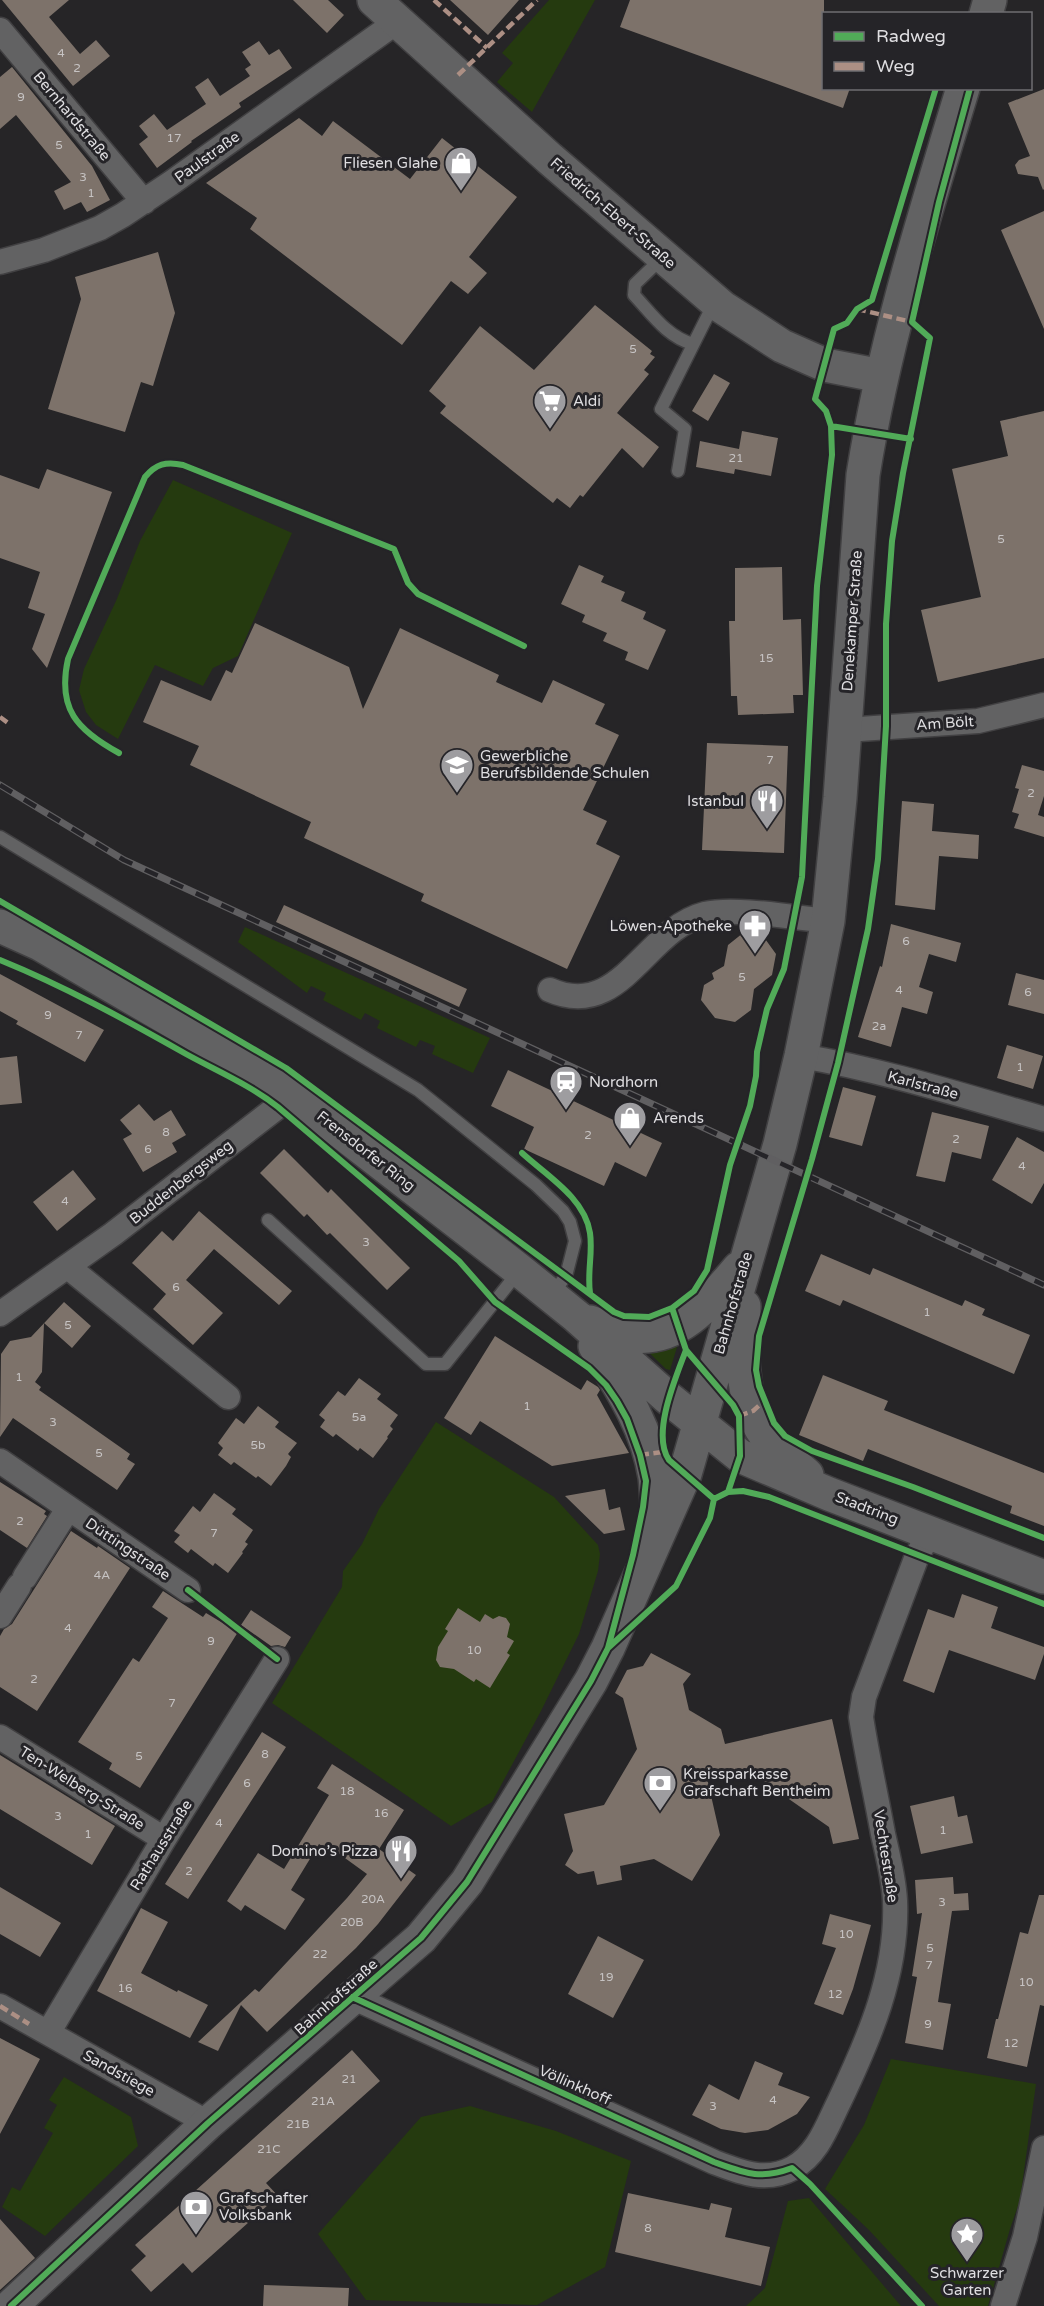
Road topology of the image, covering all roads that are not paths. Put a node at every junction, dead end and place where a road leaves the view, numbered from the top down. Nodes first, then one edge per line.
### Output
1 (386, 10) edge
2 (0, 30) edge
3 (962, 90) edge
4 (144, 202) junction
5 (663, 258) junction
6 (0, 262) edge
7 (715, 302) junction
8 (693, 344) junction
9 (881, 376) junction
10 (678, 471) dead end
11 (1044, 705) edge
12 (845, 730) junction
13 (0, 837) edge
14 (828, 921) junction
15 (0, 926) edge
16 (550, 990) dead end
17 (801, 1056) junction
18 (293, 1095) junction
19 (1044, 1119) edge
20 (775, 1159) joint
21 (268, 1220) dead end
22 (746, 1260) junction
23 (68, 1266) junction
24 (519, 1270) junction
25 (551, 1295) junction
26 (0, 1314) edge
27 (576, 1316) junction
28 (228, 1397) dead end
29 (699, 1424) junction
30 (0, 1461) edge
31 (829, 1494) junction
32 (68, 1509) junction
33 (930, 1532) junction
34 (658, 1536) junction
35 (1044, 1577) edge
36 (188, 1590) dead end
37 (0, 1616) edge
38 (277, 1659) dead end
39 (0, 1737) edge
40 (165, 1839) junction
41 (352, 1997) junction
42 (0, 2006) edge
43 (38, 2028) junction
44 (208, 2123) junction
45 (1044, 2148) edge
46 (792, 2168) joint
47 (11, 2306) edge
48 (1003, 2306) edge

1 - 4 street, Paulstraße
1 - 5 street, Friedrich-Ebert-Straße
2 - 4 street, Bernhardstraße
3 - 9 street, Denekamper Straße
4 - 6 street, Paulstraße
5 - 7 street, Friedrich-Ebert-Straße
5 - 8 lane
7 - 8 lane
7 - 9 street, Friedrich-Ebert-Straße
8 - 10 lane
9 - 12 street, Denekamper Straße
11 - 12 street, Am Bölt
12 - 14 street, Denekamper Straße
13 - 25 lane
14 - 16 street
14 - 17 street, Denekamper Straße
15 - 18 street, Frensdorfer Ring
17 - 19 street, Karlstraße
17 - 20 street, Denekamper Straße
18 - 23 street, Buddenbergsweg
18 - 24 street, Frensdorfer Ring
20 - 22 street, Bahnhofstraße
21 - 24 lane
22 - 27 street
22 - 29 street, Bahnhofstraße
22 - 31 street
23 - 26 street, Buddenbergsweg
23 - 28 street
24 - 25 street, Frensdorfer Ring
25 - 27 street, Frensdorfer Ring
27 - 29 street, Frensdorfer Ring
27 - 34 street
29 - 31 street, Stadtring
29 - 34 street, Bahnhofstraße
30 - 32 street, Düttingstraße
31 - 33 street, Stadtring
32 - 36 street, Düttingstraße
32 - 37 street
33 - 35 street, Stadtring
33 - 46 street, Vechtestraße
34 - 41 street, Bahnhofstraße
38 - 40 street, Rathausstraße
39 - 40 street, Ten-Welberg-Straße
40 - 43 street, Rathausstraße
41 - 44 street, Bahnhofstraße
41 - 46 street, Völlinkhoff
42 - 43 street, Sandstiege
43 - 44 street, Sandstiege
44 - 47 street, Bahnhofstraße
45 - 48 street

